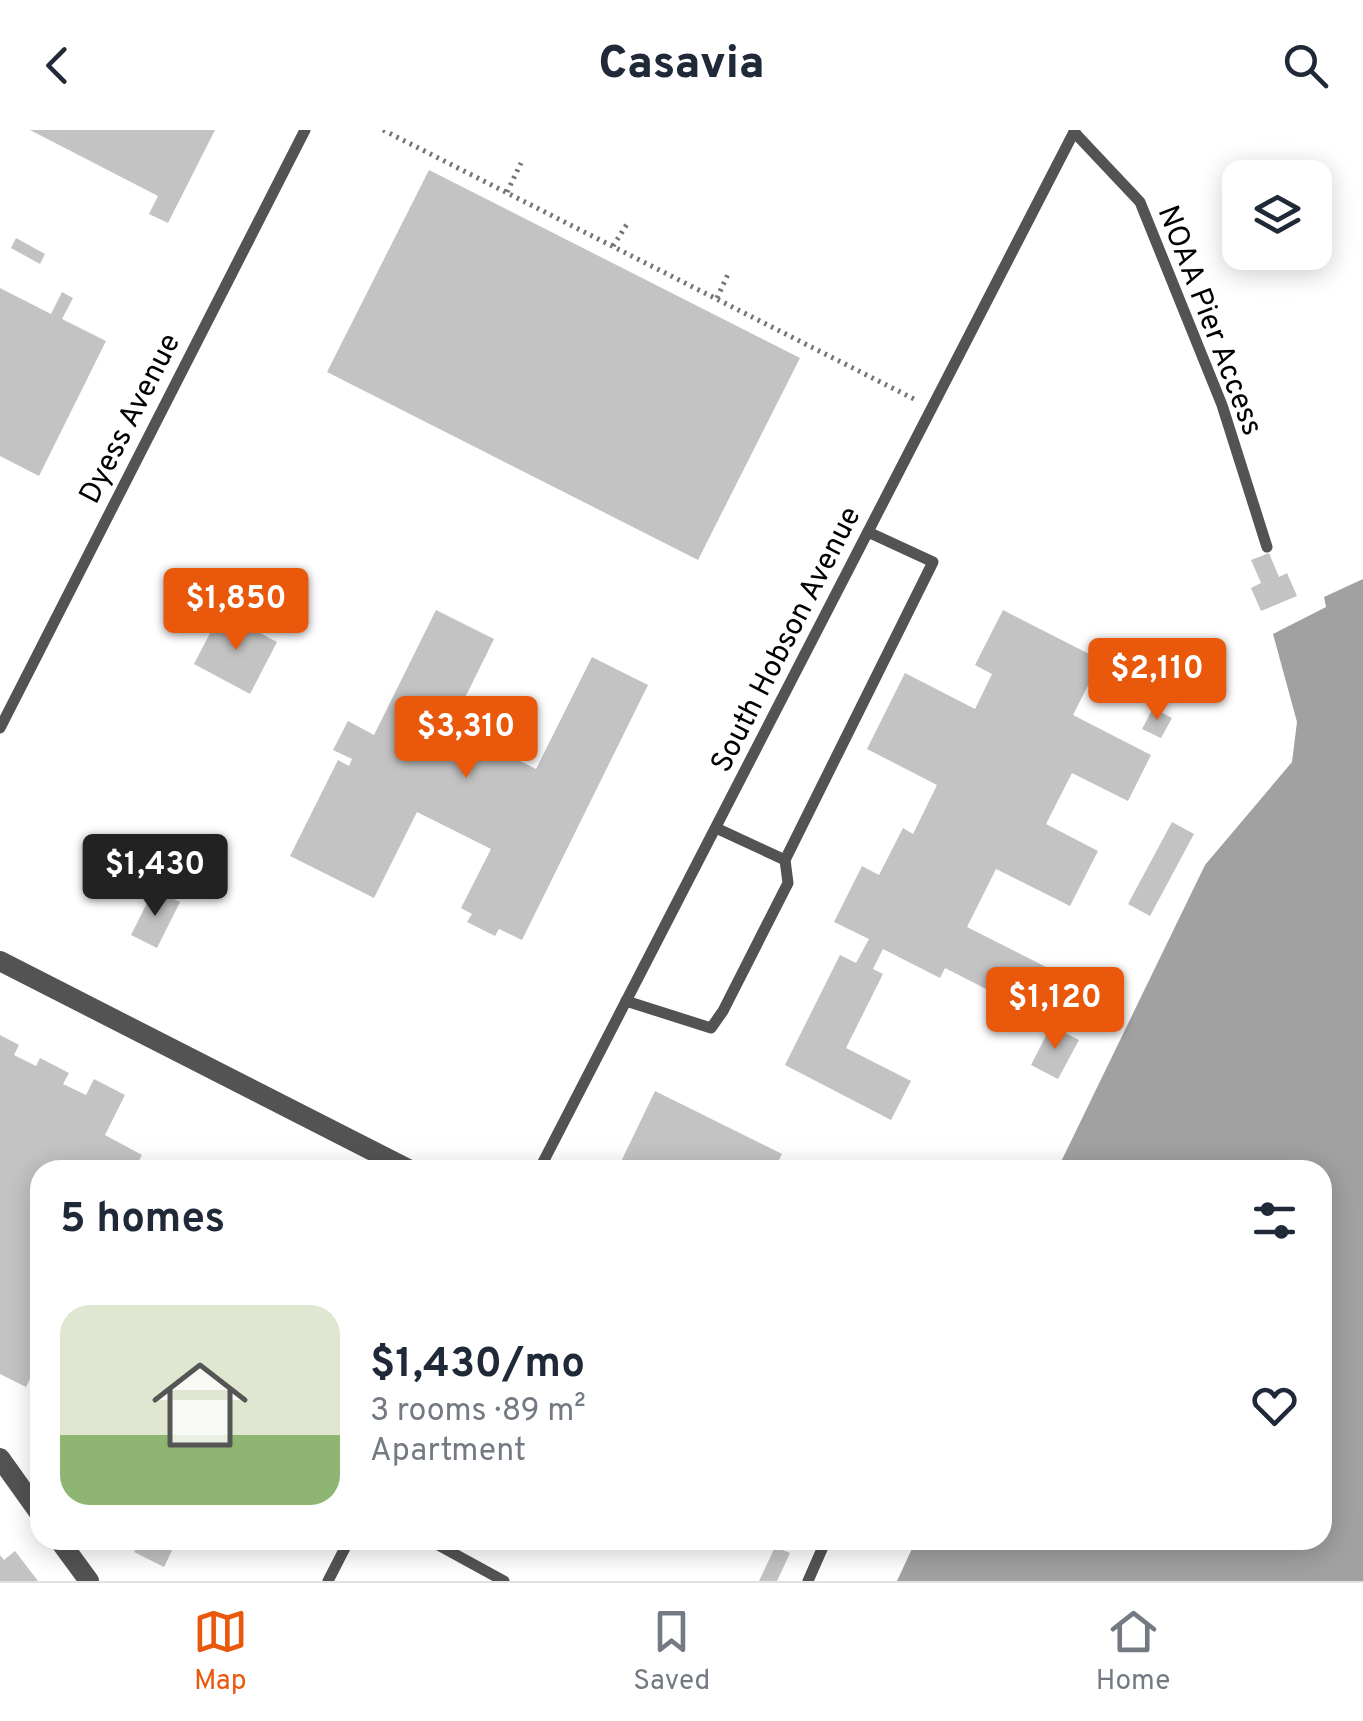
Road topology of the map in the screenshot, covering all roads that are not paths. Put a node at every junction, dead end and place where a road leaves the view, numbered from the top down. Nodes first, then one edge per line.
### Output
1 (304, 130) edge
2 (1074, 131) edge
3 (868, 532) junction
4 (1267, 547) dead end
5 (0, 728) edge
6 (716, 828) junction
7 (785, 860) junction
8 (0, 960) edge
9 (626, 1001) junction
10 (390, 1160) edge
11 (545, 1160) edge
12 (0, 1458) edge
13 (30, 1500) edge
14 (66, 1550) edge
15 (344, 1550) edge
16 (447, 1550) edge
17 (822, 1550) edge
18 (89, 1581) edge
19 (328, 1581) edge
20 (504, 1581) edge
21 (808, 1581) edge

1 - 5 lane, Dyess Avenue
2 - 3 lane, South Hobson Avenue
2 - 4 lane, NOAA Pier Access
3 - 6 lane, South Hobson Avenue
3 - 7 lane
6 - 7 lane
6 - 9 lane, South Hobson Avenue
7 - 9 lane
8 - 10 street
9 - 11 lane, South Hobson Avenue
12 - 13 street
14 - 18 street
15 - 19 lane
16 - 20 lane
17 - 21 lane

